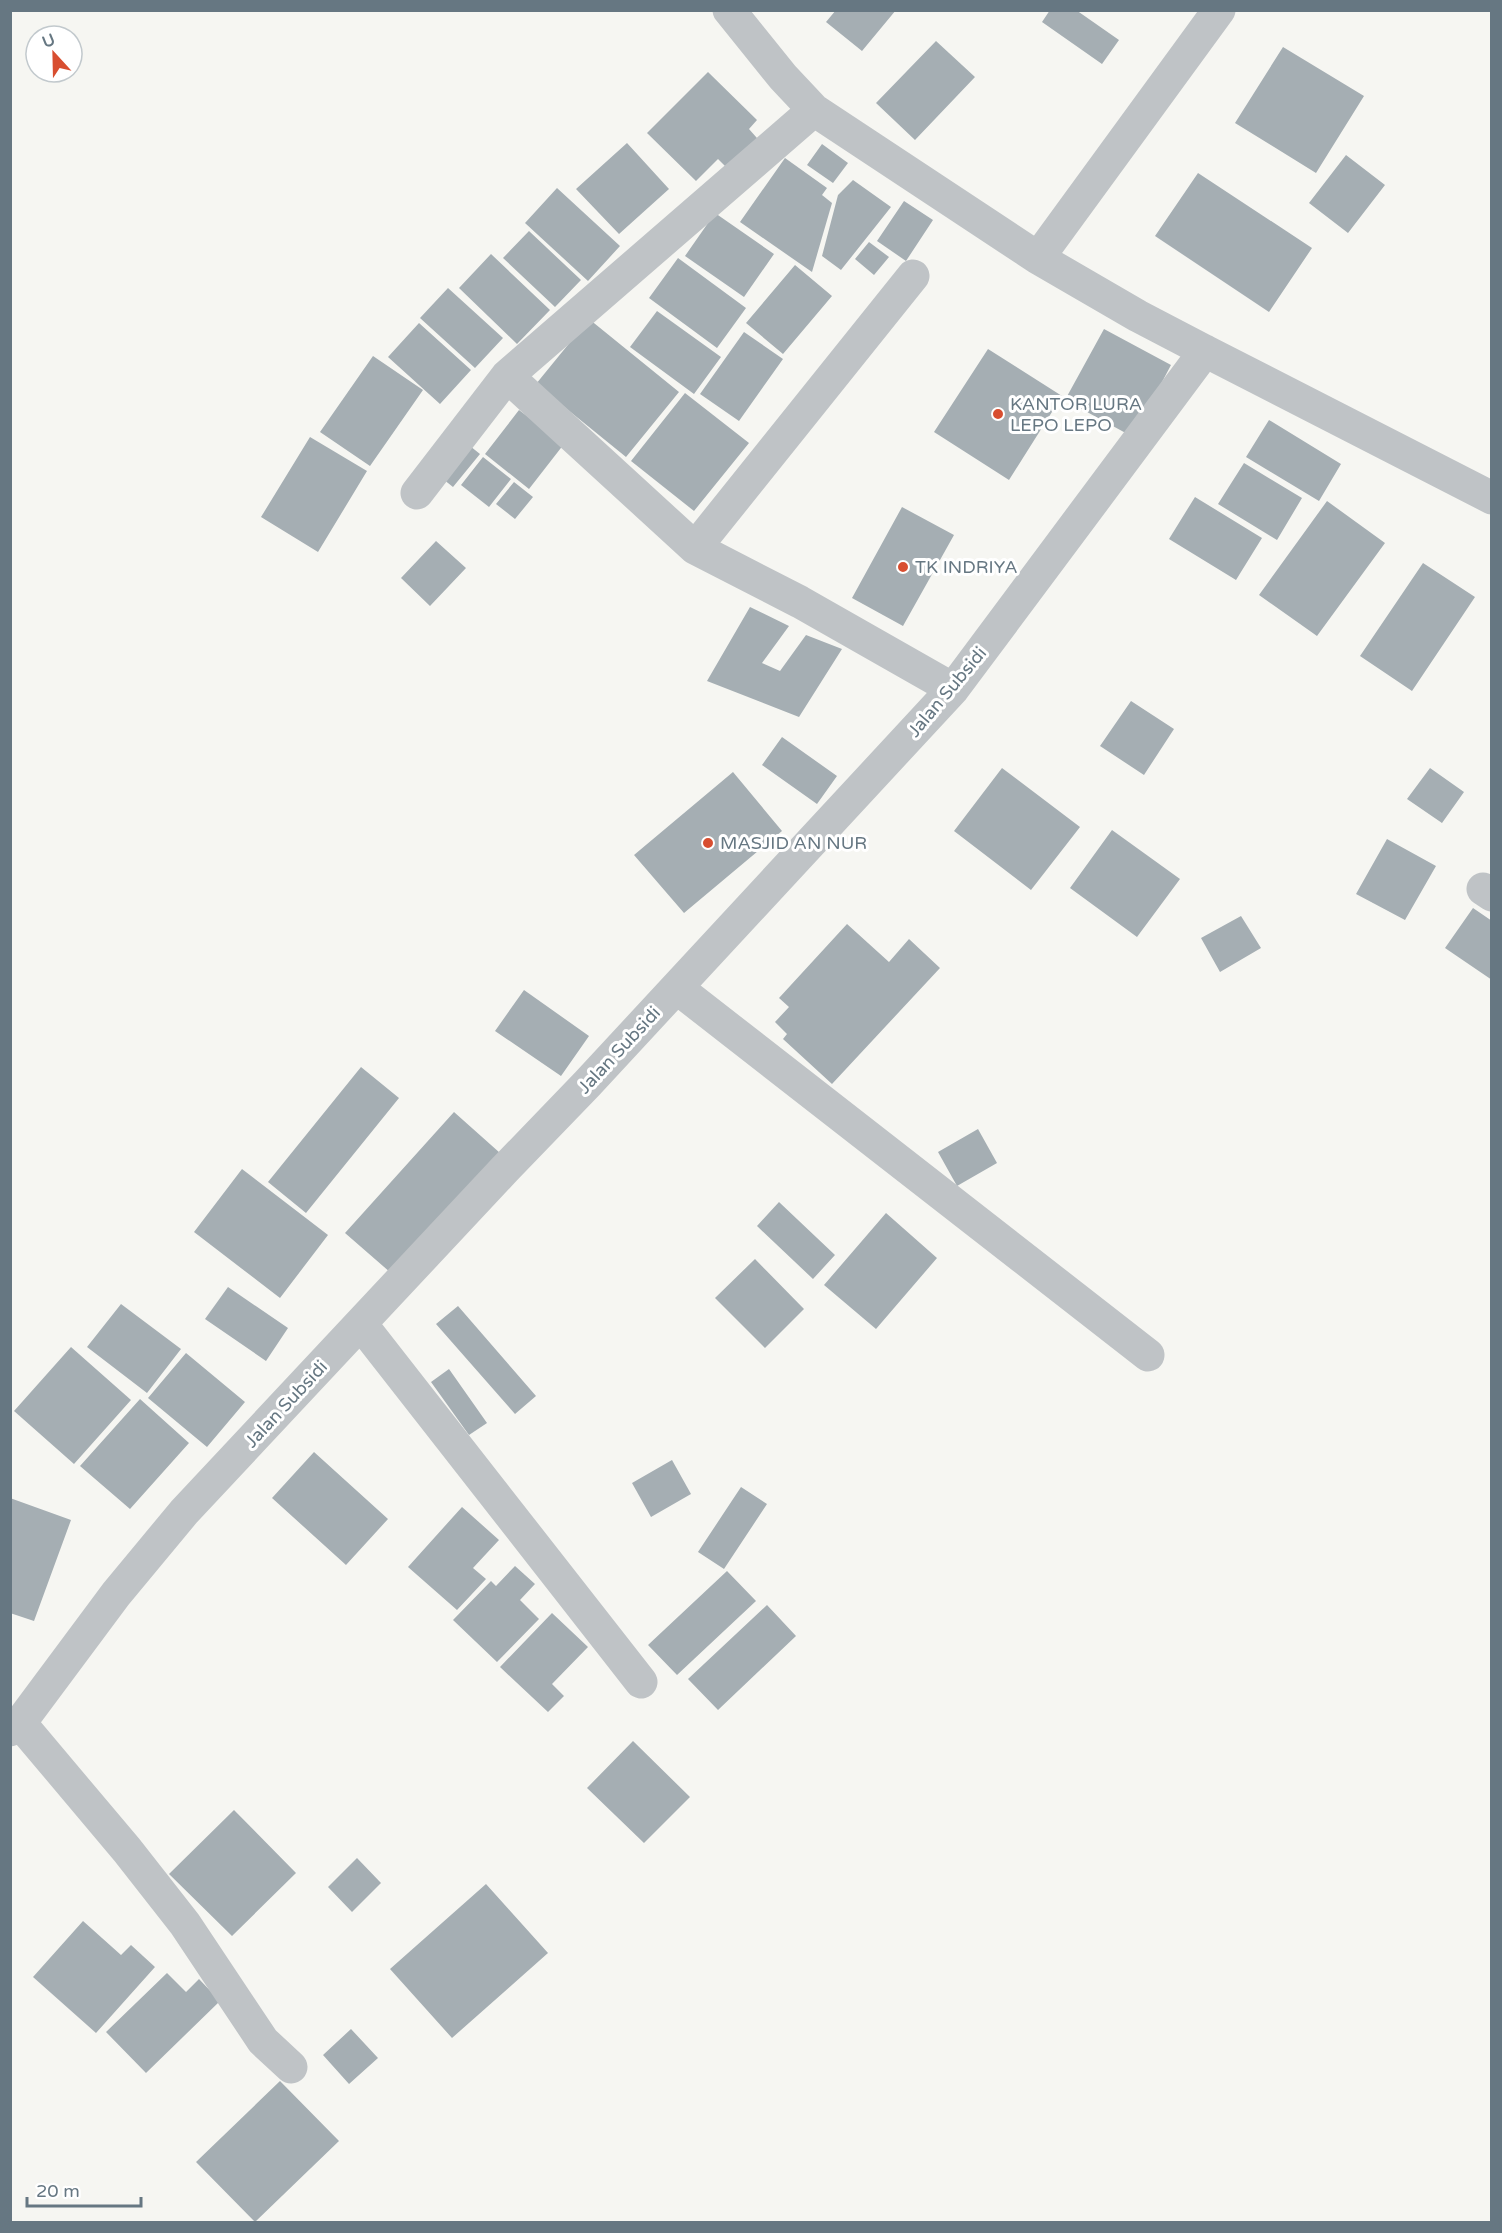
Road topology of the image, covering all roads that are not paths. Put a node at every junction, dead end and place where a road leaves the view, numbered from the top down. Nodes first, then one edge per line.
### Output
1 (1219, 10) edge
2 (739, 15) edge
3 (814, 110) junction
4 (1038, 258) junction
5 (913, 276) dead end
6 (1205, 351) junction
7 (507, 376) junction
8 (417, 493) dead end
9 (1491, 498) edge
10 (695, 548) junction
11 (953, 690) junction
12 (677, 988) junction
13 (361, 1324) junction
14 (1148, 1355) dead end
15 (641, 1682) dead end
16 (15, 1726) edge
17 (291, 2067) dead end

1 - 4 street
2 - 3 street
3 - 4 street
3 - 7 street
4 - 6 street
5 - 10 street
6 - 9 street
6 - 11 street, Jalan Subsidi
7 - 8 street
7 - 10 street
10 - 11 street
11 - 12 street, Jalan Subsidi
12 - 13 street, Jalan Subsidi
12 - 14 street
13 - 15 street
13 - 16 street, Jalan Subsidi
16 - 17 street

